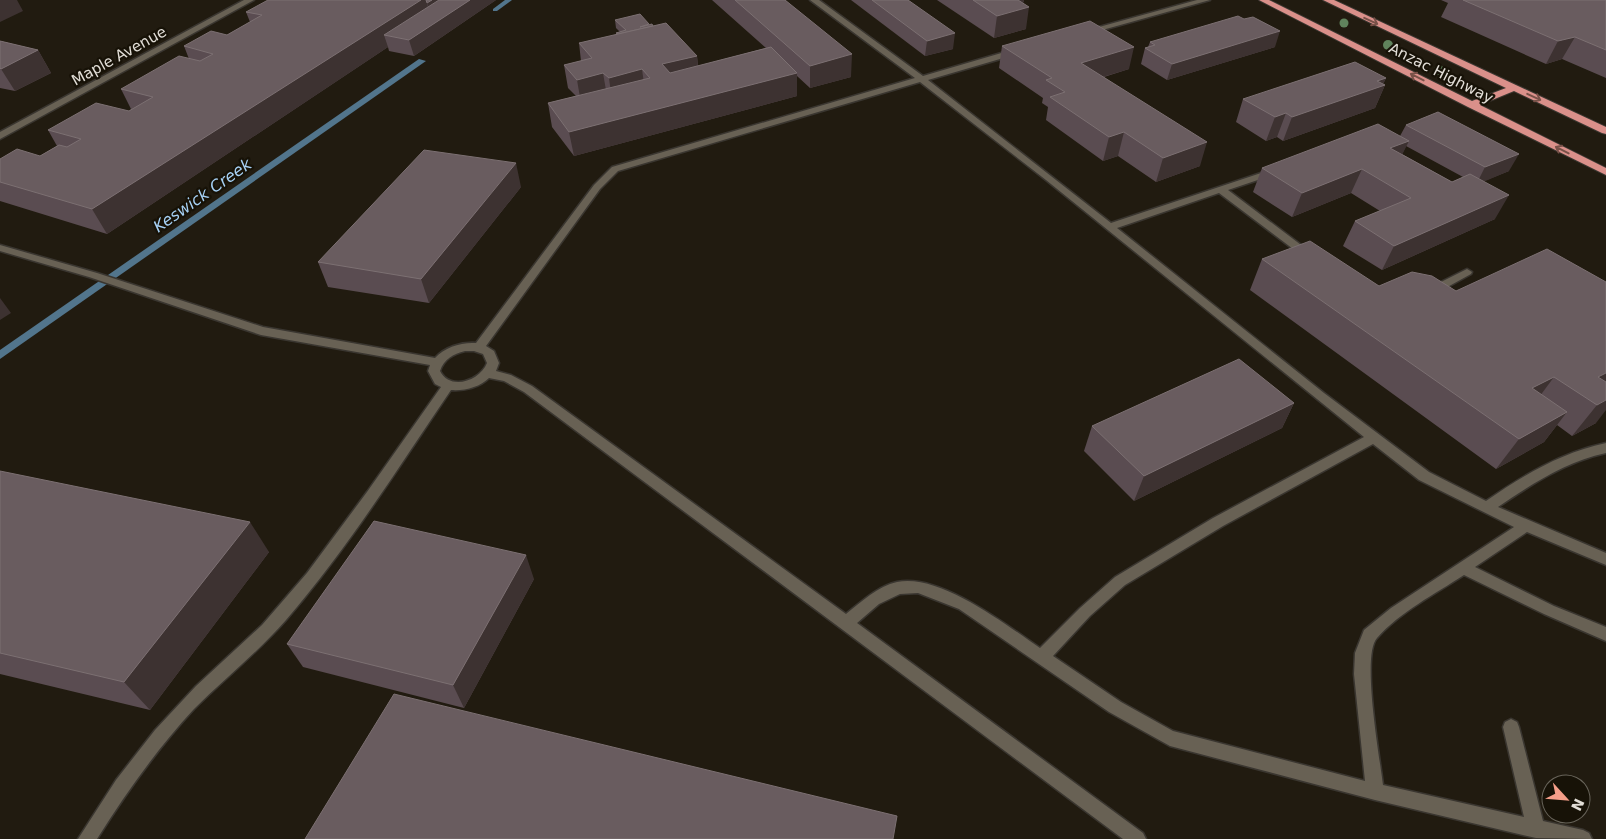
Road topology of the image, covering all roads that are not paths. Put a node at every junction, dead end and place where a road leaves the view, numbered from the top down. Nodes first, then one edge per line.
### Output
1 (250, 0) edge
2 (814, 0) edge
3 (1206, 0) edge
4 (1262, 0) edge
5 (1327, 0) edge
6 (1076, 35) edge
7 (1031, 47) edge
8 (920, 78) junction
9 (1514, 88) junction
10 (1471, 105) junction
11 (1606, 131) edge
12 (0, 136) edge
13 (1285, 168) edge
14 (1606, 172) edge
15 (1221, 190) junction
16 (1110, 226) junction
17 (0, 248) edge
18 (1315, 260) edge
19 (1467, 272) dead end
20 (1422, 292) edge
21 (478, 348) junction
22 (437, 362) junction
23 (488, 374) junction
24 (448, 386) junction
25 (1373, 438) junction
26 (1606, 448) edge
27 (1486, 508) junction
28 (1526, 526) junction
29 (1606, 559) edge
30 (1464, 568) junction
31 (846, 623) junction
32 (1606, 634) edge
33 (1041, 658) junction
34 (1511, 728) dead end
35 (1375, 792) junction
36 (1536, 828) junction
37 (87, 839) edge
38 (1137, 839) edge
39 (1583, 839) edge

1 - 12 street, Maple Avenue
2 - 8 street
3 - 6 street
10 -> 4 highway, Anzac Highway
5 -> 9 highway, Anzac Highway
7 - 8 street
8 - 16 street
8 - 21 street
9 - 10 highway
9 -> 11 highway, Anzac Highway
14 -> 10 highway, Anzac Highway
13 - 15 street
15 - 16 street
15 - 18 street
16 - 25 street
17 - 22 street
19 - 20 street
21 - 22 street
21 - 23 street
22 - 24 street
23 - 24 street
23 - 31 street
24 - 37 street
25 - 27 street
25 - 33 street
26 - 27 street
27 - 28 street
28 - 29 street
28 - 30 street
30 - 32 street
30 - 35 street
31 - 33 street
31 - 38 street
33 - 35 street
34 - 36 street
35 - 36 street
36 - 39 street

